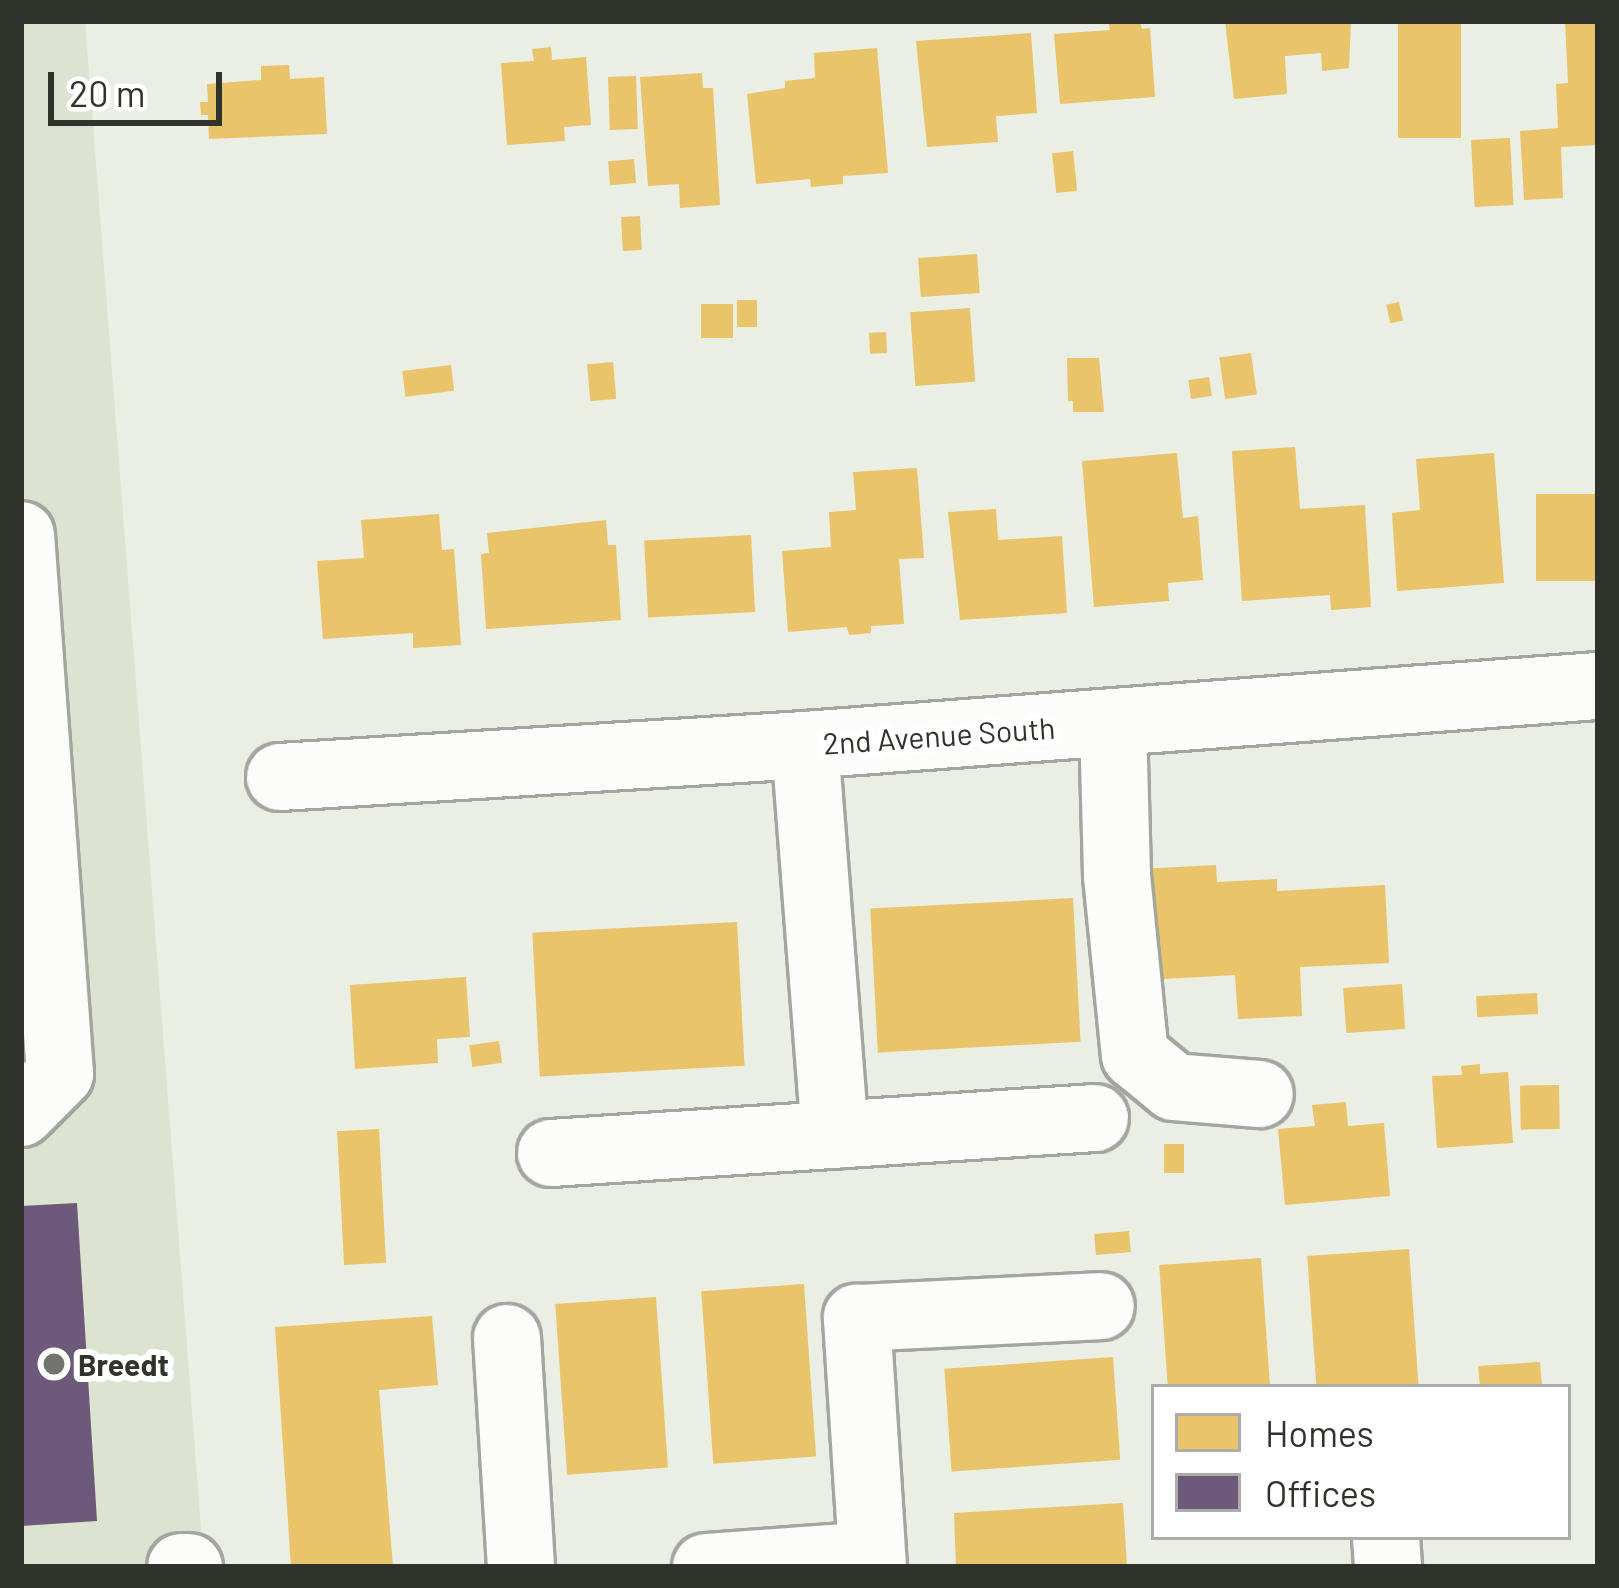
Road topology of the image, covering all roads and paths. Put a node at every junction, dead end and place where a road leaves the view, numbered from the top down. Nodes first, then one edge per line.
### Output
1 (21, 535) edge
2 (25, 650) edge
3 (1598, 686) edge
4 (1113, 722) junction
5 (806, 745) junction
6 (280, 777) dead end
7 (1260, 1094) dead end
8 (21, 1113) edge
9 (1095, 1118) dead end
10 (835, 1135) junction
11 (550, 1153) dead end
12 (1101, 1306) dead end
13 (507, 1338) dead end
14 (872, 1561) edge
15 (521, 1567) edge
16 (706, 1567) edge

1 - 2 street
2 - 8 street
3 - 4 street, 2nd Avenue South
4 - 5 street, 2nd Avenue South
4 - 7 street
5 - 6 street, 2nd Avenue South
5 - 10 street
9 - 10 street
10 - 11 street
12 - 14 street
13 - 15 street
14 - 16 street

